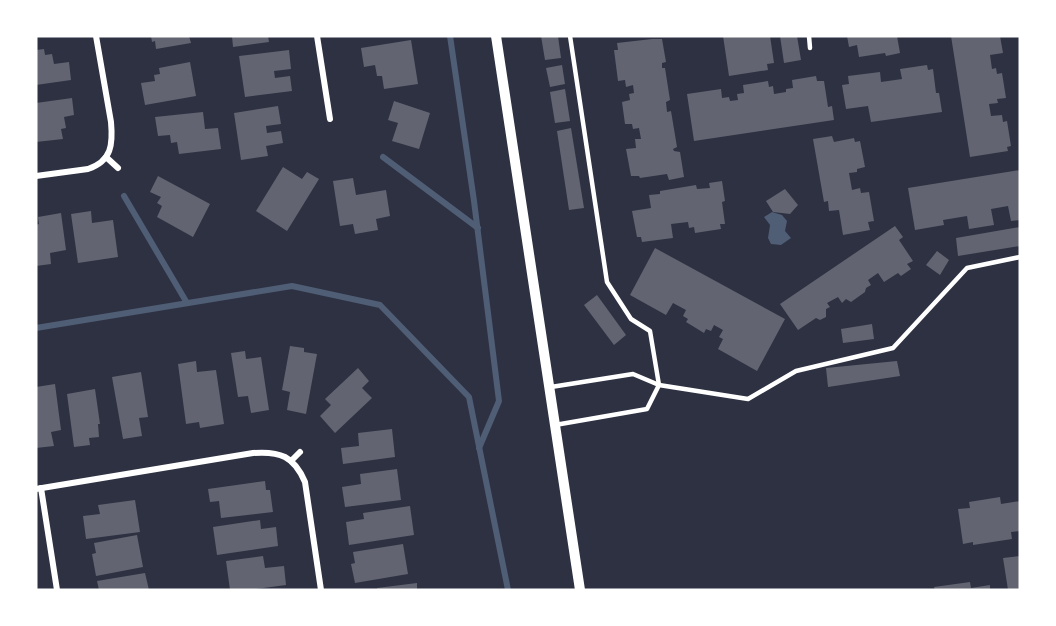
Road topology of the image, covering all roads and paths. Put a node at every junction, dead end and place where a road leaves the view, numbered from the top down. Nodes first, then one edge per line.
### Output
1 (96, 36) edge
2 (317, 36) edge
3 (496, 36) edge
4 (570, 36) edge
5 (809, 36) edge
6 (810, 48) dead end
7 (330, 119) dead end
8 (106, 157) junction
9 (118, 168) dead end
10 (36, 176) edge
11 (1020, 257) edge
12 (659, 385) junction
13 (550, 388) junction
14 (555, 425) junction
15 (300, 452) dead end
16 (291, 461) junction
17 (38, 488) edge
18 (57, 590) edge
19 (321, 590) edge
20 (580, 590) edge

1 - 8 street
2 - 7 street
3 - 13 street
4 - 12 lane
5 - 6 lane
8 - 9 street
8 - 10 street
11 - 12 lane
12 - 13 lane
12 - 14 lane
13 - 14 street
14 - 20 street
15 - 16 street
16 - 17 street
16 - 19 street
17 - 18 street

